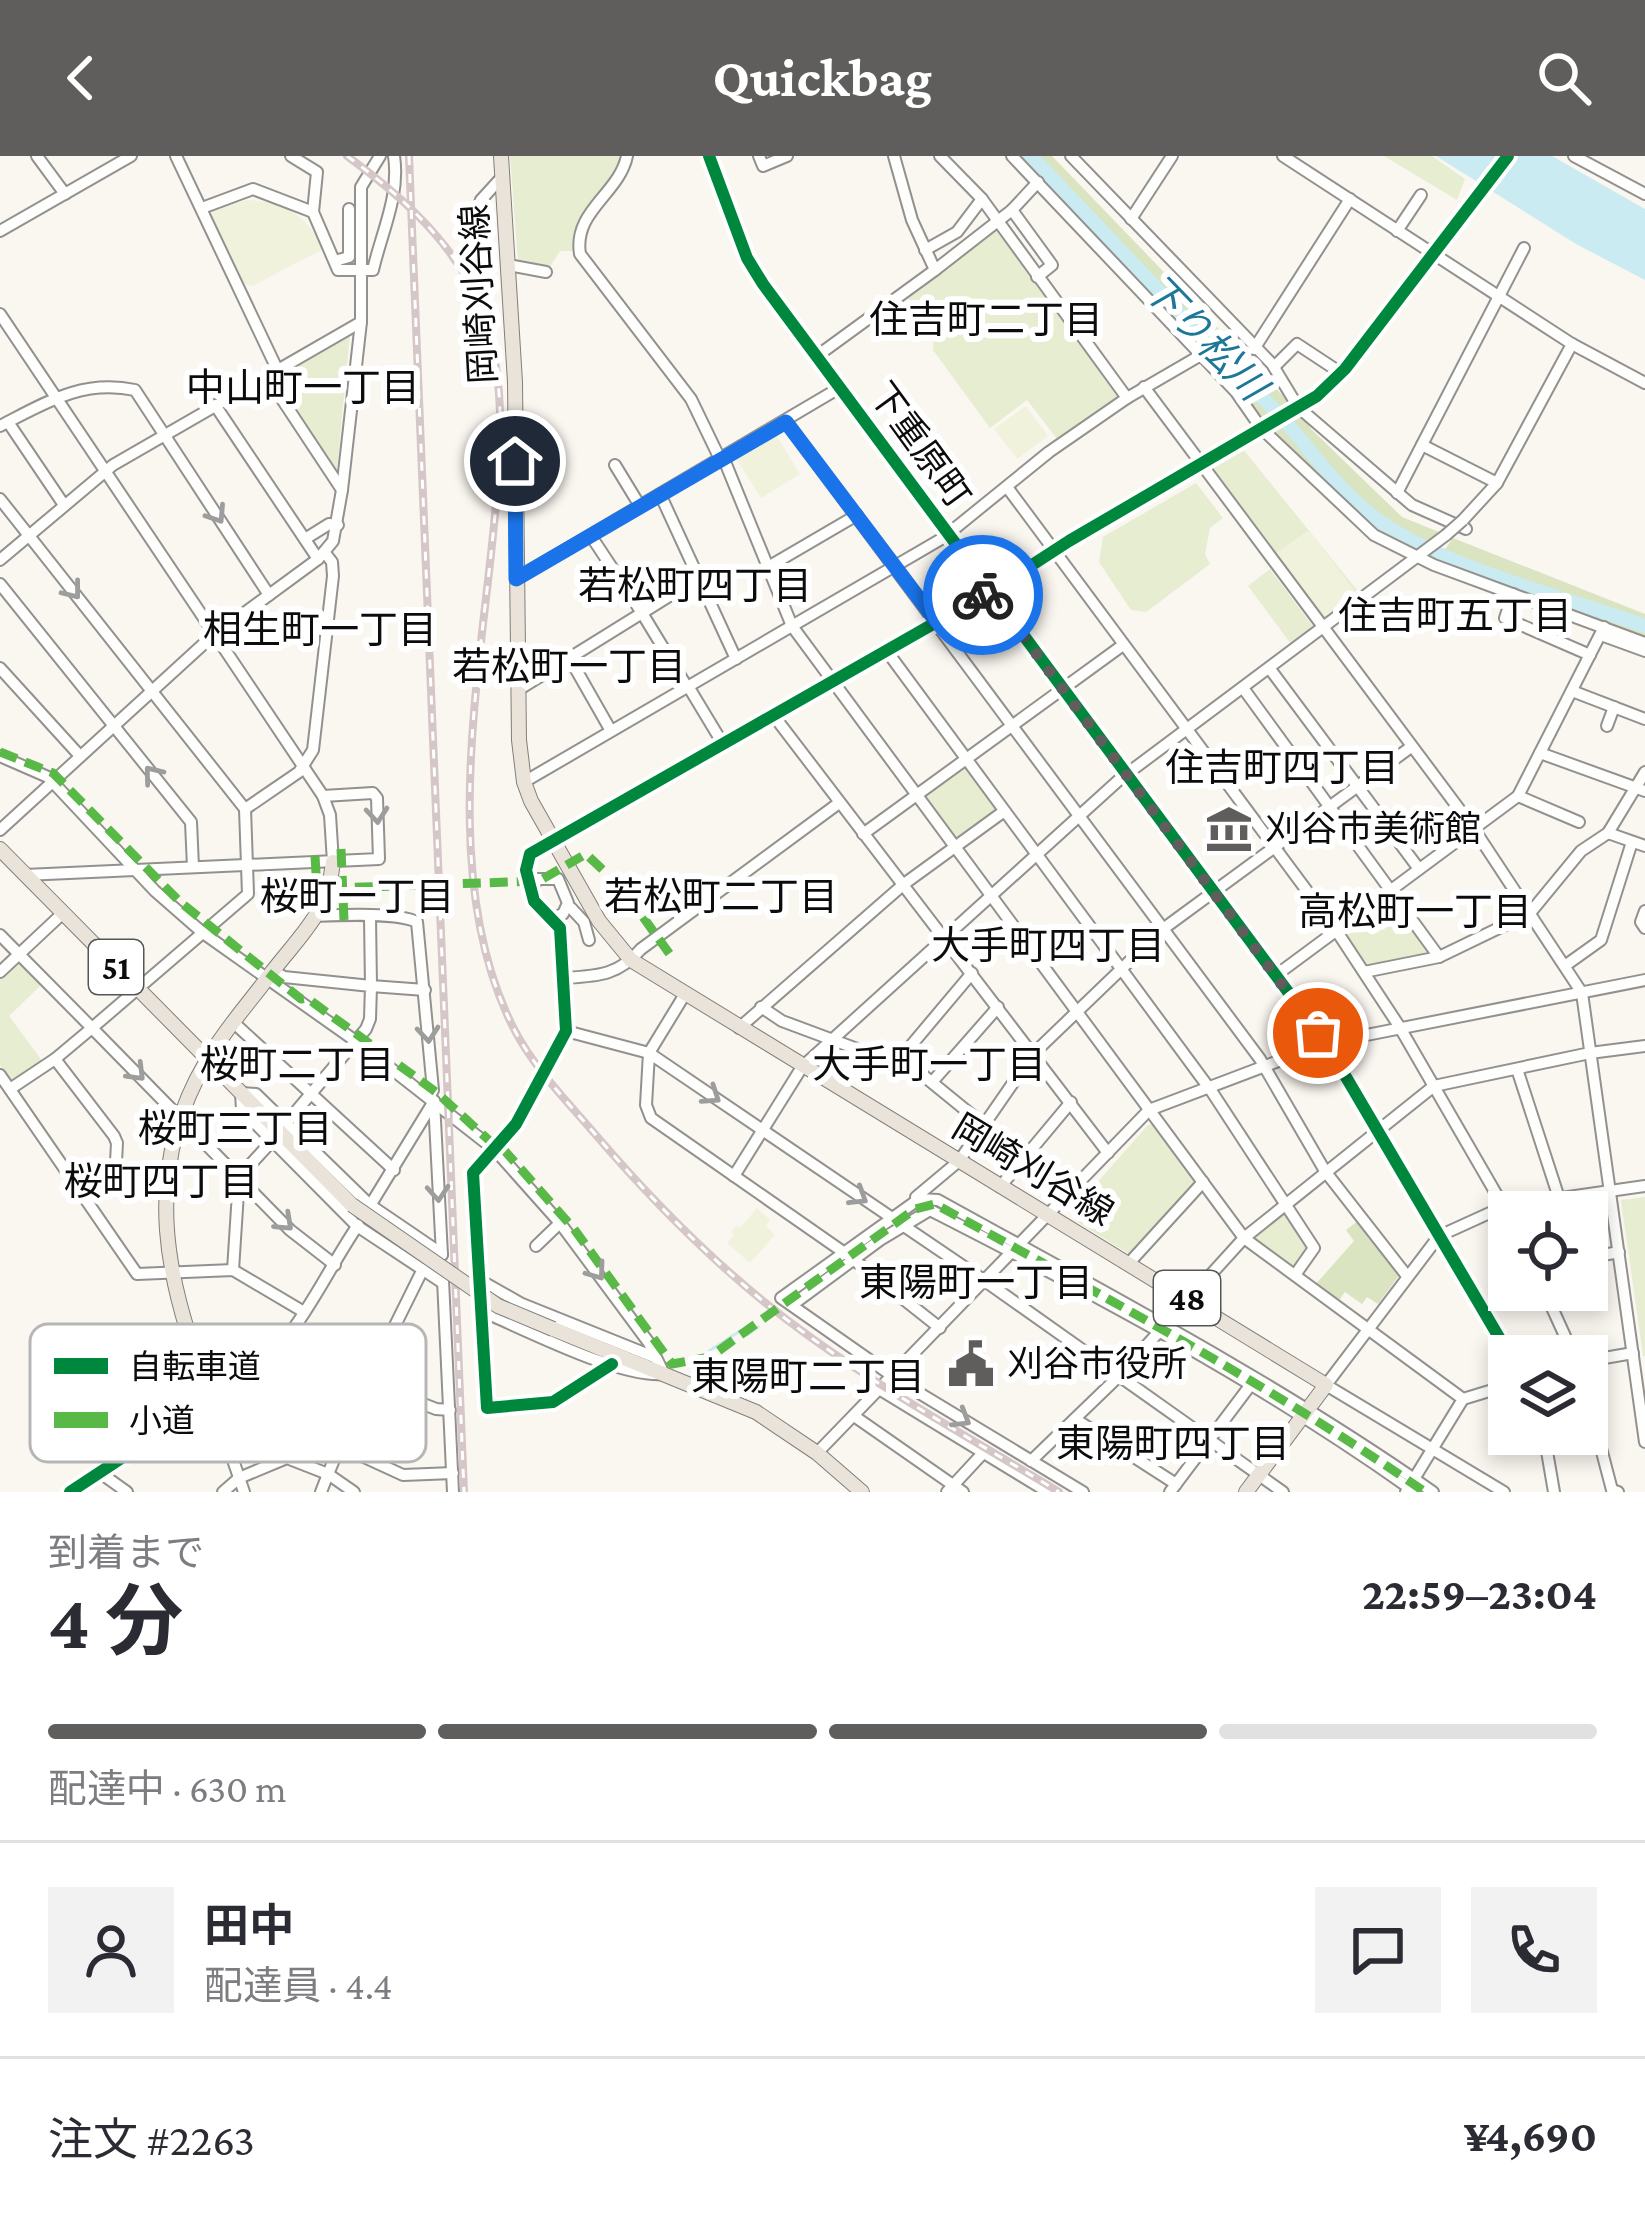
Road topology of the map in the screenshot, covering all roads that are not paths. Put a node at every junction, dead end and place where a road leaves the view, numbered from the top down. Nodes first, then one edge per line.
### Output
1 (37, 156) edge
2 (131, 156) edge
3 (176, 156) edge
4 (291, 156) edge
5 (380, 156) edge
6 (394, 156) edge
7 (501, 156) edge
8 (627, 156) edge
9 (709, 156) edge
10 (759, 156) edge
11 (787, 156) edge
12 (894, 156) edge
13 (940, 156) edge
14 (1012, 156) edge
15 (1071, 156) edge
16 (1172, 156) edge
17 (1283, 156) edge
18 (1508, 156) edge
19 (1574, 156) edge
20 (112, 160) edge
21 (502, 178) junction
22 (1038, 182) junction
23 (65, 194) junction
24 (1645, 194) edge
25 (1421, 195) dead end
26 (1350, 199) junction
27 (982, 200) junction
28 (202, 208) junction
29 (350, 208) dead end
30 (1012, 210) junction
31 (313, 212) junction
32 (1131, 219) junction
33 (998, 222) junction
34 (471, 227) dead end
35 (0, 231) edge
36 (1397, 231) junction
37 (1524, 248) dead end
38 (925, 250) junction
39 (1433, 254) junction
40 (335, 261) junction
41 (508, 265) junction
42 (934, 270) junction
43 (361, 272) junction
44 (546, 272) dead end
45 (1037, 277) junction
46 (1499, 296) junction
47 (0, 314) edge
48 (361, 322) junction
49 (1572, 344) junction
50 (1254, 349) junction
51 (1201, 355) junction
52 (817, 356) junction
53 (1274, 367) junction
54 (272, 372) junction
55 (1341, 373) junction
56 (1645, 383) edge
57 (1144, 387) junction
58 (841, 388) junction
59 (55, 397) junction
60 (1126, 398) junction
61 (214, 406) junction
62 (1297, 408) junction
63 (786, 422) junction
64 (4, 424) edge
65 (1261, 428) junction
66 (165, 435) junction
67 (1422, 445) junction
68 (722, 458) junction
69 (1199, 464) junction
70 (615, 466) dead end
71 (105, 470) junction
72 (1497, 483) junction
73 (1007, 488) junction
74 (342, 490) junction
75 (659, 494) junction
76 (1397, 494) junction
77 (0, 499) edge
78 (64, 505) junction
79 (640, 506) junction
80 (857, 515) junction
81 (338, 525) junction
82 (1465, 525) junction
83 (948, 533) junction
84 (30, 536) junction
85 (591, 536) junction
86 (305, 539) junction
87 (1056, 551) junction
88 (322, 556) junction
89 (1418, 557) junction
90 (0, 560) edge
91 (769, 567) junction
92 (895, 567) junction
93 (698, 578) junction
94 (516, 579) junction
95 (0, 584) edge
96 (990, 591) junction
97 (1514, 594) junction
98 (269, 595) junction
99 (642, 613) junction
100 (936, 621) junction
101 (792, 626) junction
102 (1323, 628) junction
103 (1602, 631) junction
104 (214, 635) junction
105 (1123, 645) junction
106 (1645, 647) edge
107 (886, 650) junction
108 (1590, 656) junction
109 (570, 659) junction
110 (736, 659) junction
111 (0, 668) edge
112 (1270, 669) junction
113 (832, 680) junction
114 (688, 687) junction
115 (1062, 687) junction
116 (1243, 688) junction
117 (518, 690) junction
118 (1572, 691) junction
119 (152, 692) junction
120 (1614, 707) junction
121 (774, 716) junction
122 (1645, 718) edge
123 (1012, 725) junction
124 (1607, 725) dead end
125 (113, 726) junction
126 (1187, 730) junction
127 (611, 731) junction
128 (0, 740) edge
129 (724, 744) junction
130 (1411, 746) junction
131 (1540, 753) junction
132 (80, 756) junction
133 (4, 758) edge
134 (965, 760) junction
135 (305, 766) junction
136 (1645, 772) edge
137 (1126, 774) junction
138 (52, 782) junction
139 (524, 782) junction
140 (1356, 786) junction
141 (1640, 789) edge
142 (323, 796) junction
143 (916, 796) junction
144 (1518, 796) junction
145 (839, 803) junction
146 (1330, 807) junction
147 (244, 809) junction
148 (1003, 812) junction
149 (1079, 817) junction
150 (1579, 822) dead end
151 (1474, 829) junction
152 (0, 830) edge
153 (1608, 833) junction
154 (863, 834) junction
155 (554, 841) junction
156 (1638, 844) edge
157 (1274, 847) junction
158 (954, 848) junction
159 (0, 850) edge
160 (1036, 855) junction
161 (333, 862) junction
162 (247, 866) junction
163 (193, 867) junction
164 (137, 869) junction
165 (1419, 869) junction
166 (26, 875) junction
167 (904, 884) junction
168 (1391, 889) junction
169 (1213, 891) junction
170 (530, 892) junction
171 (991, 896) junction
172 (565, 911) junction
173 (1645, 911) edge
174 (63, 913) junction
175 (1530, 913) junction
176 (315, 916) junction
177 (376, 918) junction
178 (1645, 928) edge
179 (1163, 929) junction
180 (1336, 930) junction
181 (203, 933) junction
182 (0, 935) edge
183 (945, 938) junction
184 (586, 940) dead end
185 (20, 956) junction
186 (1439, 957) junction
187 (632, 961) junction
188 (1566, 965) junction
189 (1121, 970) junction
190 (0, 972) edge
191 (1364, 972) junction
192 (972, 973) junction
193 (270, 975) junction
194 (1275, 976) junction
195 (563, 978) junction
196 (1644, 979) edge
197 (371, 986) junction
198 (136, 988) junction
199 (425, 990) junction
200 (1582, 993) junction
201 (685, 994) junction
202 (760, 1007) junction
203 (998, 1007) junction
204 (1076, 1013) junction
205 (233, 1022) junction
206 (1399, 1026) junction
207 (92, 1028) junction
208 (740, 1028) junction
209 (566, 1031) junction
210 (833, 1039) junction
211 (357, 1042) junction
212 (1326, 1043) junction
213 (1645, 1046) edge
214 (650, 1053) junction
215 (1590, 1053) junction
216 (1033, 1054) junction
217 (55, 1058) junction
218 (207, 1059) junction
219 (898, 1061) junction
220 (1264, 1066) junction
221 (802, 1067) junction
222 (1517, 1069) junction
223 (0, 1075) edge
224 (933, 1081) junction
225 (1207, 1086) junction
226 (1434, 1086) junction
227 (10, 1089) junction
228 (241, 1093) junction
229 (312, 1094) junction
230 (432, 1100) junction
231 (1070, 1102) junction
232 (1149, 1110) junction
233 (181, 1119) junction
234 (286, 1123) junction
235 (984, 1125) junction
236 (1378, 1129) junction
237 (763, 1130) junction
238 (272, 1141) junction
239 (495, 1150) junction
240 (1108, 1153) junction
241 (959, 1161) junction
242 (394, 1170) junction
243 (1325, 1171) junction
244 (167, 1172) junction
245 (734, 1176) junction
246 (239, 1178) junction
247 (115, 1181) junction
248 (1203, 1182) junction
249 (1645, 1186) edge
250 (1000, 1187) junction
251 (1610, 1190) junction
252 (1495, 1191) edge
253 (1556, 1191) edge
254 (1604, 1191) edge
255 (87, 1201) junction
256 (370, 1205) junction
257 (1285, 1205) junction
258 (1046, 1214) junction
259 (892, 1217) junction
260 (1488, 1218) edge
261 (560, 1223) junction
262 (904, 1225) junction
263 (357, 1226) junction
264 (1438, 1237) junction
265 (1244, 1238) junction
266 (536, 1246) dead end
267 (1014, 1249) junction
268 (1619, 1252) junction
269 (1608, 1254) edge
270 (442, 1255) junction
271 (848, 1256) junction
272 (1130, 1262) junction
273 (335, 1265) junction
274 (233, 1270) junction
275 (423, 1270) junction
276 (170, 1271) junction
277 (1295, 1276) junction
278 (1407, 1276) junction
279 (478, 1279) junction
280 (985, 1281) junction
281 (443, 1283) junction
282 (1187, 1298) junction
283 (479, 1310) junction
284 (304, 1312) junction
285 (185, 1324) edge
286 (296, 1324) edge
287 (396, 1324) edge
288 (940, 1328) junction
289 (1162, 1328) junction
290 (1367, 1330) junction
291 (1497, 1335) edge
292 (1634, 1353) junction
293 (1608, 1357) edge
294 (650, 1361) junction
295 (612, 1364) junction
296 (664, 1374) junction
297 (892, 1376) junction
298 (1117, 1378) junction
299 (1326, 1385) junction
300 (1249, 1387) junction
301 (879, 1389) junction
302 (1488, 1391) edge
303 (1463, 1399) junction
304 (426, 1405) edge
305 (449, 1410) junction
306 (1306, 1413) junction
307 (854, 1416) junction
308 (1075, 1420) junction
309 (1207, 1442) junction
310 (1645, 1442) edge
311 (1432, 1449) junction
312 (984, 1452) junction
313 (817, 1453) junction
314 (1548, 1455) edge
315 (1603, 1455) edge
316 (115, 1462) edge
317 (235, 1462) edge
318 (277, 1462) edge
319 (297, 1462) edge
320 (333, 1462) edge
321 (375, 1462) edge
322 (1031, 1462) junction
323 (99, 1472) junction
324 (453, 1473) junction
325 (328, 1474) junction
326 (1257, 1476) junction
327 (239, 1478) junction
328 (1411, 1487) edge
329 (1033, 1488) edge
330 (1173, 1488) edge
331 (954, 1490) edge
332 (70, 1492) edge
333 (127, 1492) edge
334 (224, 1492) edge
335 (244, 1492) edge
336 (321, 1492) edge
337 (354, 1492) edge
338 (454, 1492) edge
339 (862, 1492) edge
340 (1048, 1492) edge
341 (1083, 1492) edge
342 (1246, 1492) edge
343 (1282, 1492) edge
344 (1433, 1492) edge
345 (1504, 1492) edge
346 (1554, 1492) edge
347 (1618, 1492) edge

1 - 23 street
2 - 20 street
3 - 28 street
4 - 31 street
5 - 43 street
6 - 43 street
7 - 21 main road, 岡崎刈谷線 / 48
8 - 68 street
9 - 52 street, 下重原町
10 - 11 street
12 - 38 street
13 - 27 street
14 - 22 street
15 - 32 street
16 - 32 street
17 - 26 street
18 - 39 street
19 - 24 street
20 - 23 street
21 - 34 street
21 - 41 main road, 岡崎刈谷線 / 48
22 - 30 street
22 - 51 street
23 - 35 street
25 - 36 street
26 - 36 street
26 - 50 street
27 - 33 street
27 - 38 street
28 - 31 street
28 - 54 street
29 - 40 street
30 - 33 street
30 - 45 street
31 - 40 street
32 - 50 street
33 - 42 street
33 - 45 street
36 - 39 street
37 - 46 street
38 - 42 street
39 - 46 street
39 - 55 street
40 - 43 street
41 - 44 street
41 - 94 main road, 岡崎刈谷線 / 48
42 - 52 street
43 - 48 street
45 - 60 street
46 - 49 street
46 - 67 street
47 - 59 street
48 - 54 street
48 - 74 street
49 - 56 street
49 - 72 street
50 - 53 street
51 - 57 street
51 - 65 street
52 - 58 street, 下重原町
53 - 55 street
53 - 62 street
54 - 61 street
54 - 74 street
55 - 62 street
57 - 60 street
57 - 69 street
58 - 63 street
58 - 83 street, 下重原町
59 - 64 street
59 - 66 street
59 - 71 street
60 - 73 street
61 - 66 street
61 - 86 street
62 - 65 street
62 - 76 street
63 - 68 street
63 - 80 street
64 - 78 street
65 - 69 street
65 - 89 street
66 - 71 street
66 -> 98 street
67 - 72 street
67 - 76 street
68 - 75 street
68 - 91 street
69 - 87 street
69 - 102 street
70 - 79 street
71 - 78 street
71 - 104 street
72 - 82 street
73 - 83 street
73 - 87 street
74 - 81 street
75 - 79 street
75 - 93 street
76 - 82 street
77 - 84 street
78 - 84 street
79 - 85 street
80 - 91 street
80 - 92 street
81 - 86 street
81 - 88 street
82 - 89 street, bridge
83 - 92 street
83 - 96 street, 下重原町
84 - 90 street
84 -> 119 street
85 - 94 street
85 - 99 street
86 - 88 street
87 - 96 street
87 - 105 street
88 - 98 street
88 - 135 street
89 - 97 street
89 - 102 street
91 - 101 street
92 - 100 street
92 - 101 street
93 - 99 street
93 - 110 street
94 - 117 main road, 岡崎刈谷線 / 48
95 - 125 street
96 - 100 street
96 - 115 street, 下重原町
97 - 103 street
97 - 108 street
98 - 104 street
99 - 109 street
99 - 114 street
100 - 107 street
100 - 123 street
101 - 110 street
101 - 113 street
102 - 112 street
102 - 130 street
103 - 106 street
103 - 108 street
104 - 119 street
104 - 135 street
105 - 115 street
105 - 126 street
107 - 113 street
107 - 134 street
108 - 118 street
109 - 117 street
109 - 127 street
110 - 114 street
111 - 132 street
112 - 116 street
112 - 140 street
113 - 121 street
113 - 143 street
114 - 127 street
114 - 129 street
115 - 123 street
115 - 137 street, 下重原町
116 - 126 street
116 - 146 street
117 - 139 main road, 岡崎刈谷線 / 48
118 - 120 street
118 - 131 street
119 - 125 street
119 - 147 street
120 - 122 street
120 - 124 street
121 - 129 street
121 - 145 street
123 - 134 street
123 - 149 street
125 - 132 street
163 -> 125 street
126 - 137 street
126 - 157 street
127 - 139 street
128 - 133 street
129 - 155 street
130 - 140 street
130 - 151 street
131 - 141 street
131 - 144 street
132 - 138 street
133 - 138 street
134 - 143 street
134 - 148 street
135 - 142 street
135 - 147 street
136 - 141 street
137 - 149 street
137 - 169 street, 下重原町
138 - 152 street
138 - 164 street
139 - 155 main road, 岡崎刈谷線 / 48
140 - 146 street
140 - 165 street
141 - 153 street
142 - 161 street
142 -> 161 street
143 - 154 street
143 - 158 street
144 - 150 street
144 - 151 street
145 - 154 street
145 - 187 street
146 - 157 street
146 - 168 street
147 - 162 street
148 - 158 street
148 - 160 street
149 - 160 street
149 - 179 street
151 - 165 street
151 - 175 street
153 - 156 street
153 - 175 street
154 - 167 street
155 - 170 street
155 - 187 main road, 岡崎刈谷線 / 48
156 - 188 street
157 - 169 street
157 - 180 street
158 - 167 street
158 - 171 street
159 - 166 main road, 51
160 - 171 street
160 - 189 street
161 - 162 street
161 - 176 main road
162 - 163 street
162 - 181 street
163 - 164 street
164 - 166 street
164 - 181 street
165 - 168 street
166 - 174 main road, 51
167 - 183 street
167 - 202 street
168 - 180 street
168 - 186 street
169 - 179 street
169 - 194 street, 下重原町
170 - 172 street
170 - 172 street
171 - 183 street
171 - 204 street
172 - 184 street
172 - 195 street
173 - 178 street
174 - 185 street
174 - 198 main road, 51
175 - 186 street
175 - 188 street
176 - 177 street
176 - 193 main road
177 - 197 street
177 - 199 street
179 - 189 street
179 - 220 street
180 - 191 street
180 - 194 street
181 - 193 street
181 - 198 street
182 - 185 street
183 - 192 street
183 - 210 street
185 - 190 street
185 - 207 street
186 - 191 street
187 - 195 street
187 - 201 main road, 岡崎刈谷線 / 48
188 - 200 street
189 - 204 street
189 - 225 street
191 - 206 street
192 - 203 street
192 - 219 street
193 - 197 street
193 - 205 main road
193 - 211 street
194 - 212 street, 下重原町
195 - 209 street
196 - 200 street
197 - 199 street
197 - 211 street
198 - 207 street
198 - 218 main road, 51
199 -> 230 street
200 - 206 street
200 - 215 street
201 - 208 main road, 岡崎刈谷線 / 48
201 - 214 street
202 - 208 street
202 - 210 street
203 - 216 street
203 - 224 street
204 - 216 street
204 - 232 street
205 - 218 main road
205 - 229 street
206 - 212 street
206 - 226 street
207 - 217 street
207 -> 233 street
208 - 221 main road, 岡崎刈谷線 / 48
209 - 214 street
209 - 239 street
210 - 219 street
210 - 221 street
211 - 229 street
211 - 230 street
212 - 220 street
212 - 236 street, 下重原町
213 - 215 street
214 -> 237 street
214 - 245 street
215 - 222 street
215 - 251 street
216 - 231 street
216 - 235 street
217 - 227 street
217 - 247 street
218 - 228 main road, 51
218 - 233 main road
219 - 224 street
220 - 225 street
220 - 243 street
221 - 237 street
221 - 241 main road, 岡崎刈谷線 / 48
222 - 226 street
222 - 253 street
223 - 227 street
224 - 235 street
225 - 232 street
225 - 257 street
226 - 236 street
226 - 252 street
227 - 255 street
228 - 234 street
228 - 238 street
228 - 294 main road, 51, bridge
229 - 234 street
229 - 242 street
230 - 239 street
230 - 242 street
230 -> 270 street
231 - 240 street
231 - 250 street
232 - 240 street
232 - 248 street
233 - 244 main road
233 - 246 street
234 - 256 street
235 - 241 street
236 - 243 street
236 - 264 street, 下重原町
237 - 245 street
237 -> 259 street
238 - 246 street
238 - 263 street
239 - 261 street
239 - 279 street
240 - 258 street
241 - 250 main road, 岡崎刈谷線 / 48
241 - 259 street
242 - 256 street
243 - 257 street
243 - 278 street
244 - 247 street
244 - 276 main road
245 - 271 street
246 -> 273 street
246 - 274 street
247 - 255 street
248 - 265 street
248 - 272 street
249 - 251 street
250 - 258 main road, 岡崎刈谷線 / 48
251 - 254 street
251 - 268 street
255 - 276 street
256 - 263 street
256 - 270 street
257 - 265 street
257 - 277 street
258 - 267 street
258 - 272 main road, 岡崎刈谷線 / 48
259 - 262 street
259 - 267 street
259 - 271 street
260 - 264 street
261 - 266 street
261 -> 294 street
262 - 267 street
262 - 271 street
262 - 280 street
263 - 273 street
263 - 275 street
264 - 278 street
264 - 291 street, 下重原町
265 - 277 street
265 - 282 street
267 - 280 street
267 - 289 street
268 - 269 street
268 - 292 street
270 - 281 street
271 - 288 street
271 - 297 street
272 - 282 main road, 岡崎刈谷線 / 48
273 - 284 street
274 - 276 street
274 - 284 street
275 - 281 street
275 - 287 street
276 - 285 main road
277 - 290 street
278 - 290 street
279 - 283 street
279 - 294 street
280 - 288 street
280 - 298 street
281 - 305 street
282 - 289 street
282 - 299 main road, 岡崎刈谷線 / 48
283 - 295 street
283 - 295 street
284 - 286 street
288 - 297 street
289 - 298 street
289 - 300 street
289 - 306 street
290 - 299 street
290 - 303 street
292 - 293 street
292 - 310 street
294 - 296 main road, 51
295 - 296 street
296 - 313 main road, 51
297 - 301 street
297 -> 322 street
298 - 308 street
298 - 309 street
299 - 306 main road
299 - 311 street
300 - 306 street
300 - 309 street
301 - 307 street
301 - 312 street
302 - 303 street
303 - 311 street
304 - 305 street
305 - 324 street
306 - 326 main road
306 - 328 street
307 - 313 street
307 - 331 street
308 - 322 street
308 - 330 street
309 - 326 street
309 - 330 street
311 - 328 street
311 - 345 street
312 - 329 street
312 - 331 street
313 - 339 main road
314 - 346 street
315 - 347 street
316 - 323 main road
317 - 327 street
318 - 327 street
319 - 325 street
320 - 325 street
321 - 324 street
322 - 341 street
323 - 332 main road
323 - 333 street
324 - 338 street
325 - 336 street
325 - 337 street
326 - 342 main road
326 - 343 street
327 - 334 street
327 - 335 street
328 - 344 street
329 - 340 street

